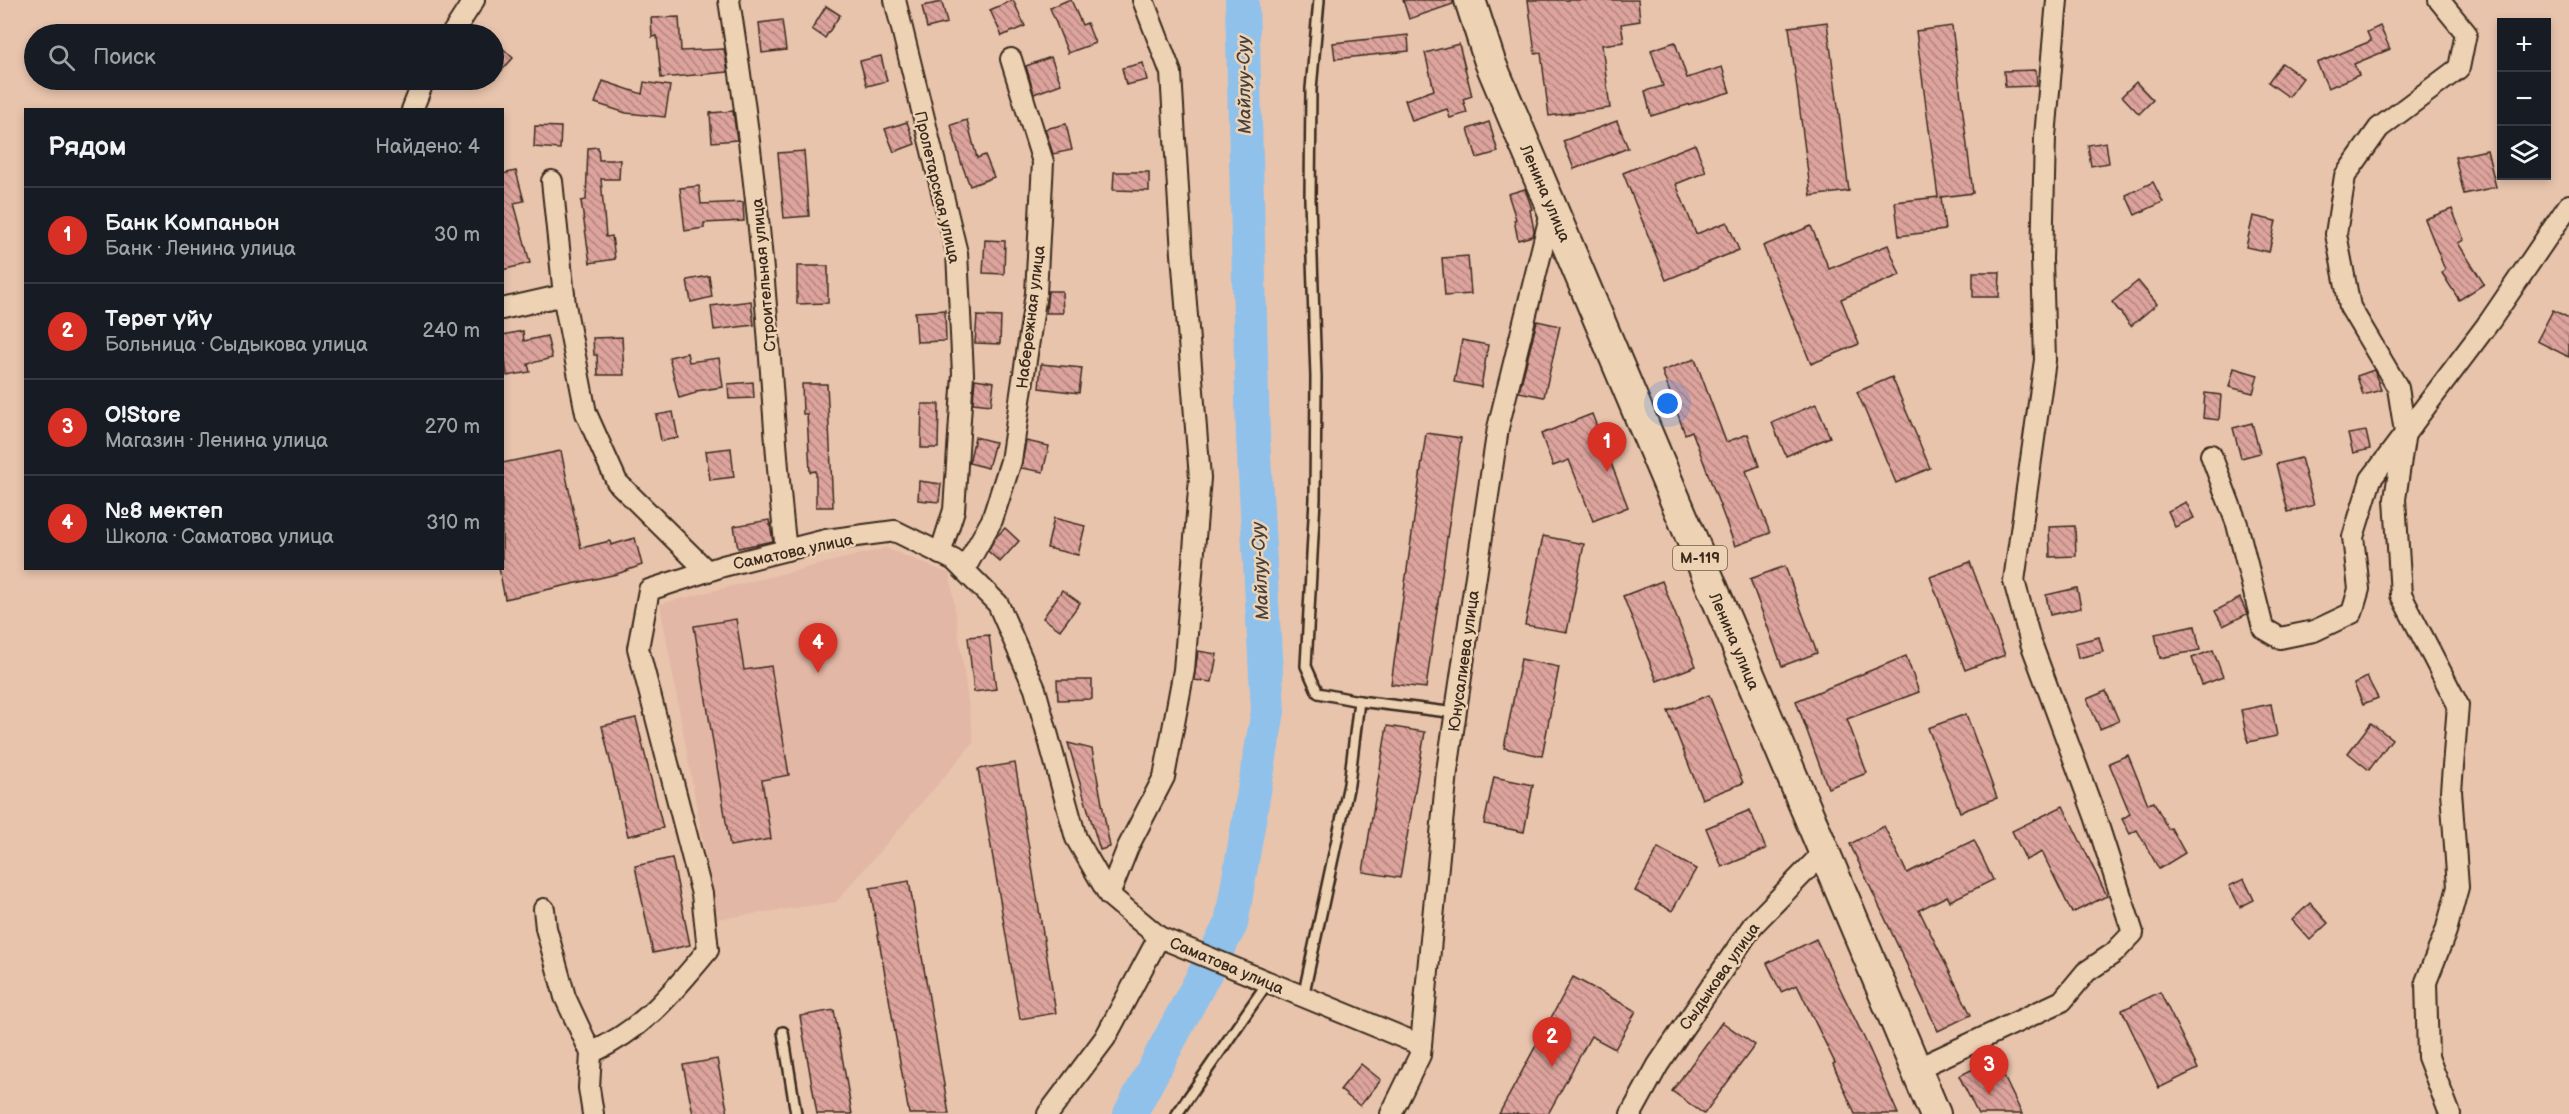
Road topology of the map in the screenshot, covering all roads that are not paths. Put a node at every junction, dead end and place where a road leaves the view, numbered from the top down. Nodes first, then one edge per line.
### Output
1 (474, 0) edge
2 (729, 0) edge
3 (895, 0) edge
4 (1143, 0) edge
5 (1319, 0) edge
6 (1470, 0) edge
7 (2057, 0) edge
8 (2439, 0) edge
9 (458, 24) edge
10 (1011, 59) dead end
11 (420, 90) edge
12 (413, 108) edge
13 (552, 181) dead end
14 (2569, 205) edge
15 (1552, 208) junction
16 (564, 295) junction
17 (504, 309) edge
18 (2405, 432) junction
19 (2211, 455) dead end
20 (786, 550) junction
21 (940, 554) junction
22 (964, 570) junction
23 (706, 571) junction
24 (1359, 701) junction
25 (1456, 713) junction
26 (1824, 852) junction
27 (1109, 895) junction
28 (544, 909) dead end
29 (1159, 937) junction
30 (1268, 982) junction
31 (1303, 997) junction
32 (783, 1032) dead end
33 (1421, 1045) junction
34 (591, 1053) junction
35 (1916, 1069) junction
36 (593, 1114) edge
37 (796, 1114) edge
38 (1048, 1114) edge
39 (1177, 1114) edge
40 (1391, 1114) edge
41 (1631, 1114) edge
42 (1935, 1114) edge
43 (2450, 1114) edge

1 - 9 street
2 - 20 street, Строительная улица
3 - 21 street, Пролетарская улица
4 - 27 street
5 - 24 lane
6 - 15 main road, Ленина улица / М-119
7 - 35 street
8 - 18 street
10 - 22 street, Набережная улица
11 - 12 street
13 - 16 street
14 - 18 street
15 - 25 street, Юнусалиева улица
15 - 26 main road, Ленина улица / М-119
16 - 17 street
16 - 23 street
18 - 19 street
18 - 43 street
20 - 21 street, Саматова улица
20 - 23 street, Саматова улица
21 - 22 street, Саматова улица
22 - 27 street, Саматова улица
23 - 34 street, Саматова улица
24 - 25 lane
24 - 31 lane
25 - 33 street, Юнусалиева улица
26 - 35 main road, Ленина улица / М-119
26 - 41 street, Сыдыкова улица
27 - 29 street, Саматова улица
28 - 34 street
29 - 30 street, Саматова улица
29 - 38 street
30 - 31 street, Саматова улица
30 - 39 lane
31 - 33 street, Саматова улица
32 - 37 lane
33 - 40 street, Юнусалиева улица
34 - 36 street
35 - 42 main road, Ленина улица / М-119

